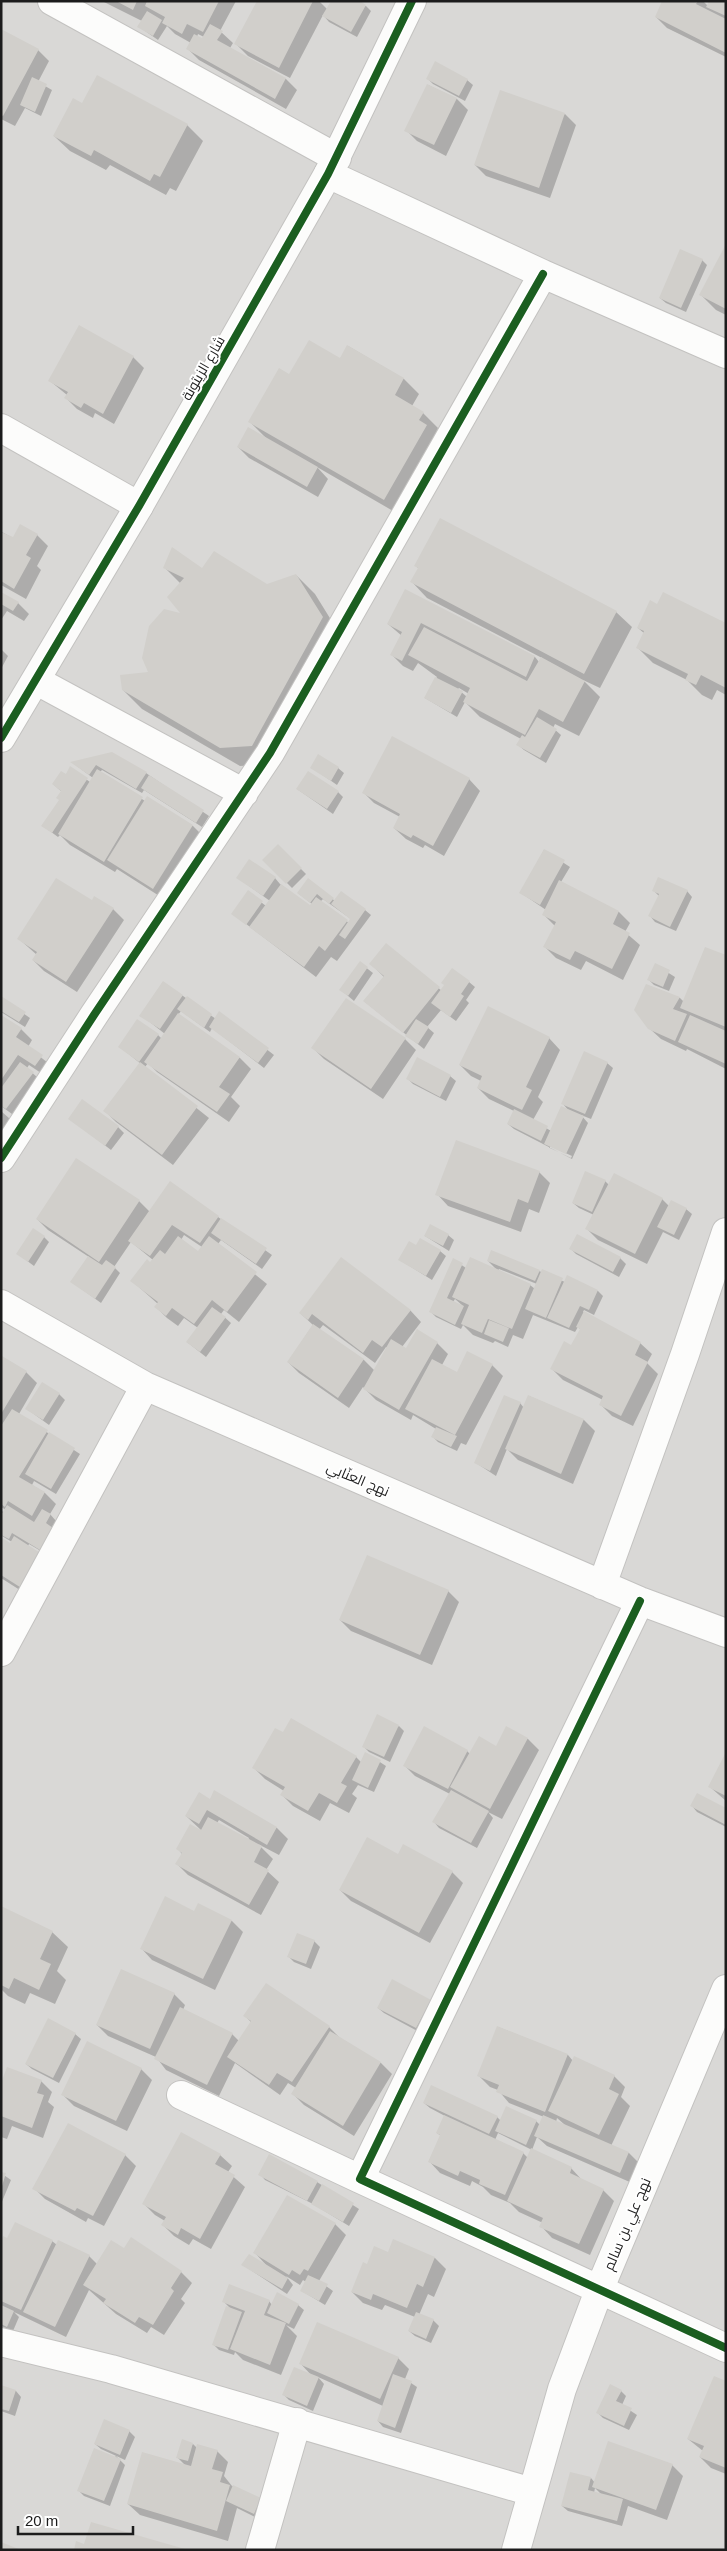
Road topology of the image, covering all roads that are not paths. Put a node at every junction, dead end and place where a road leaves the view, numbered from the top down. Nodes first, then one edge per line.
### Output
1 (52, 1) edge
2 (412, 1) edge
3 (332, 166) junction
4 (543, 274) junction
5 (726, 354) edge
6 (1, 428) edge
7 (140, 506) junction
8 (37, 681) junction
9 (1, 738) edge
10 (244, 793) junction
11 (1, 1158) edge
12 (726, 1232) edge
13 (1, 1304) edge
14 (145, 1386) junction
15 (602, 1585) junction
16 (640, 1601) junction
17 (726, 1633) edge
18 (1, 1652) edge
19 (726, 1989) edge
20 (181, 2095) dead end
21 (360, 2179) junction
22 (600, 2288) junction
23 (1, 2342) edge
24 (726, 2348) edge
25 (297, 2422) junction
26 (532, 2492) junction
27 (260, 2550) edge
28 (516, 2550) edge

1 - 3 street
2 - 3 street, شارع الزيتونة
3 - 4 street
3 - 7 street, شارع الزيتونة
4 - 5 street
4 - 10 street
6 - 7 street
7 - 8 street, شارع الزيتونة
8 - 9 street, شارع الزيتونة
8 - 10 street
10 - 11 street
12 - 15 street
13 - 14 street, نهج العنّابي
14 - 15 street, نهج العنّابي
14 - 18 street
15 - 16 street, نهج العنّابي
16 - 17 street, نهج العنّابي
16 - 21 street
19 - 22 street, نهج علي بن سالم
20 - 21 street
21 - 22 street
22 - 24 street
22 - 26 street, نهج علي بن سالم
23 - 25 street
25 - 26 street
25 - 27 street
26 - 28 street, نهج علي بن سالم

